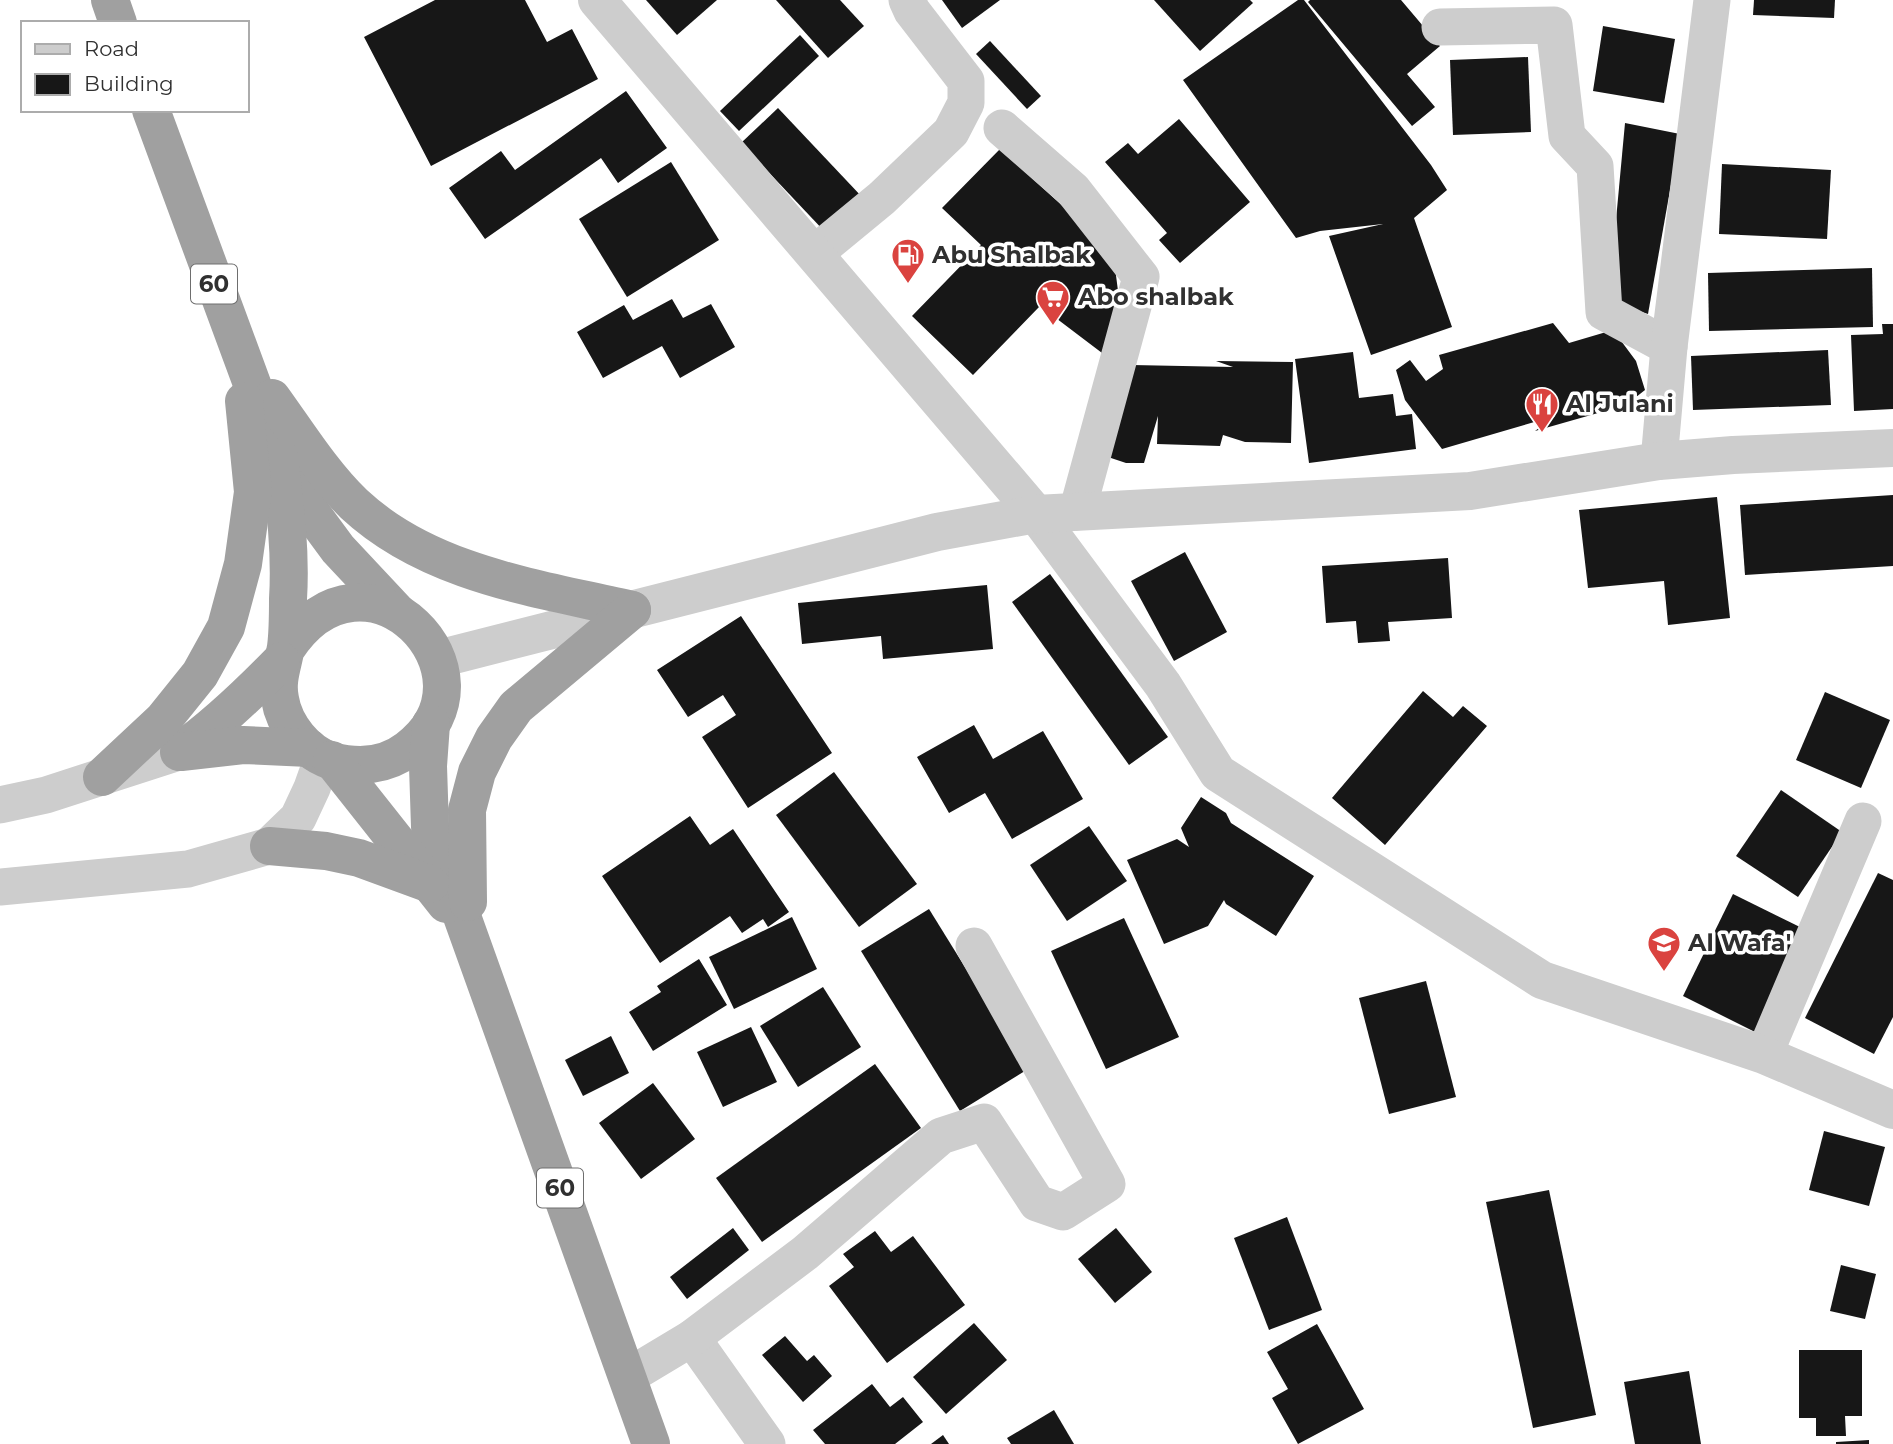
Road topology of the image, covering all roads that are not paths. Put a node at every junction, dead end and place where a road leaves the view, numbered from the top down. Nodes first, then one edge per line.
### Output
1 (110, 0) edge
2 (597, 0) edge
3 (907, 0) edge
4 (1712, 0) edge
5 (117, 21) edge
6 (1440, 27) dead end
7 (151, 112) edge
8 (1002, 128) dead end
9 (814, 254) junction
10 (1669, 347) junction
11 (239, 350) junction
12 (1893, 448) edge
13 (279, 457) junction
14 (1659, 461) junction
15 (1077, 512) junction
16 (1036, 514) junction
17 (632, 610) junction
18 (397, 611) junction
19 (284, 655) junction
20 (438, 659) junction
21 (431, 724) junction
22 (179, 752) junction
23 (321, 755) junction
24 (102, 777) junction
25 (0, 805) edge
26 (1863, 821) dead end
27 (269, 846) junction
28 (430, 884) junction
29 (0, 887) edge
30 (468, 933) junction
31 (974, 946) dead end
32 (1763, 1055) junction
33 (1893, 1110) edge
34 (692, 1338) junction
35 (627, 1377) junction
36 (651, 1444) edge
37 (767, 1444) edge

1 - 5 highway
2 - 9 street
3 - 9 street
4 - 10 street
6 - 10 street
7 - 11 highway, 60
8 - 15 street
9 - 16 street
10 - 14 street
11 - 13 highway, 60
11 - 17 highway
11 - 24 highway
12 - 14 street
13 - 18 highway, 60
13 - 19 highway, 60
14 - 15 street
15 - 16 street
16 - 17 street
16 - 32 street
17 - 20 street
17 - 30 highway
18 - 19 highway, 60
18 - 20 highway, 60
19 - 22 highway
19 - 23 highway, 60
20 - 21 highway, 60
21 - 23 highway, 60
21 - 30 highway, 60
22 - 23 highway
22 - 24 street
23 - 27 street
23 - 28 highway, 60
24 - 25 street
26 - 32 street
27 - 28 highway
27 - 29 street
28 - 30 highway, 60
30 - 35 highway, 60
31 - 34 street
32 - 33 street
34 - 35 street
34 - 37 street
35 - 36 highway, 60

